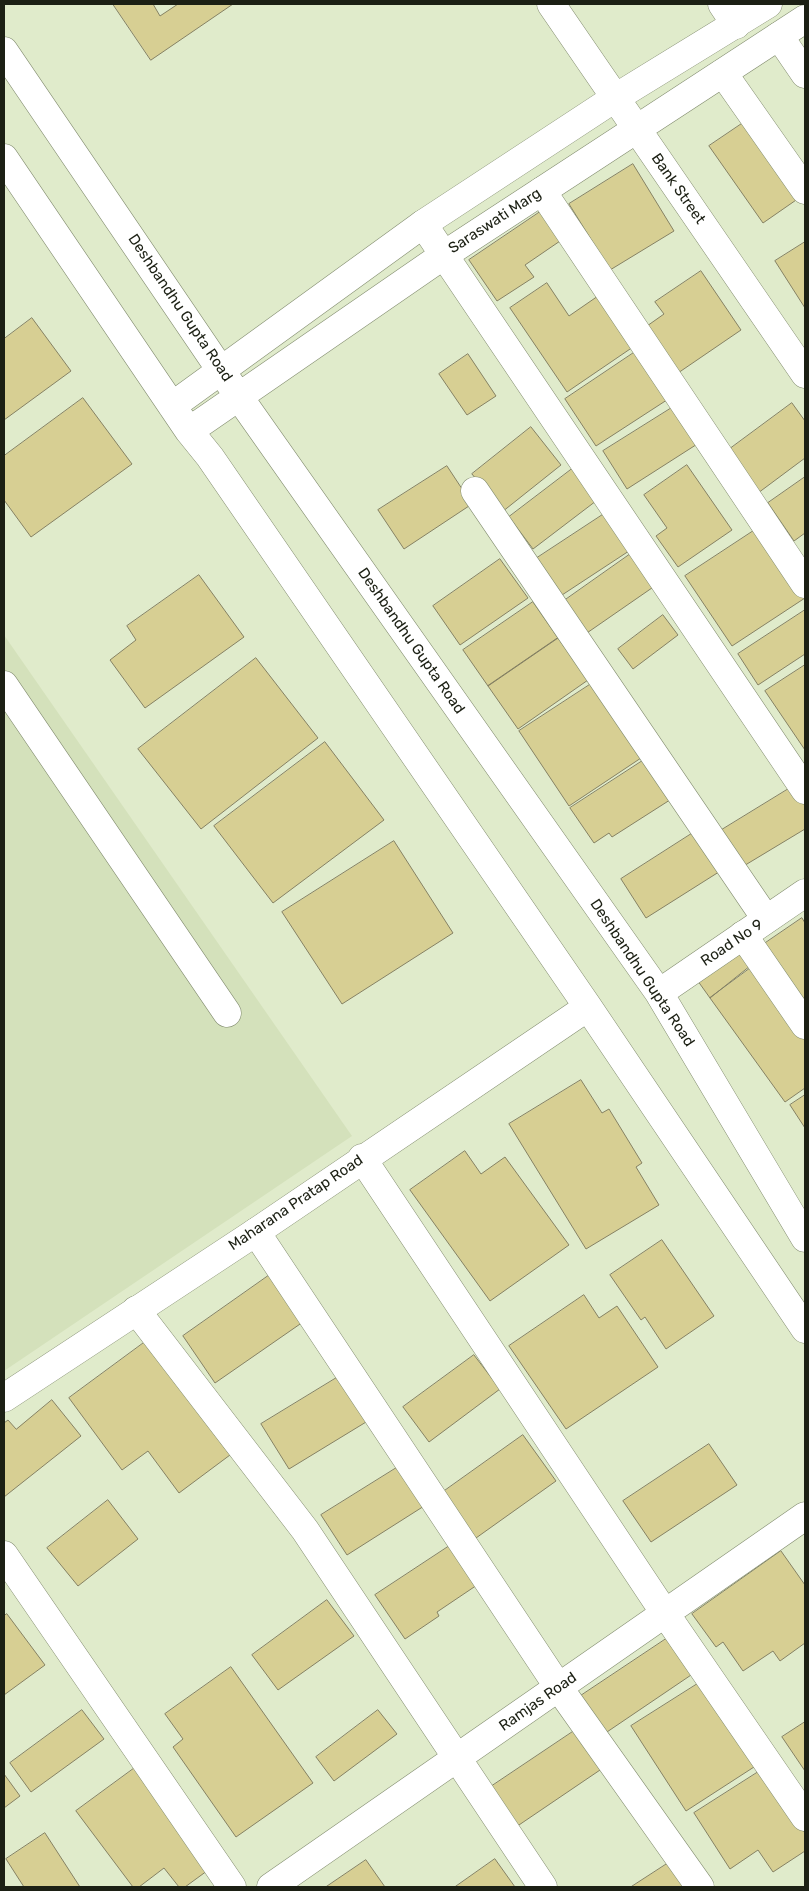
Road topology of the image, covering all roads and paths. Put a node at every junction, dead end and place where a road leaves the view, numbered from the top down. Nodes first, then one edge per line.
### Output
1 (551, 4) edge
2 (768, 4) edge
3 (729, 14) edge
4 (805, 18) edge
5 (779, 36) junction
6 (4, 51) edge
7 (723, 73) junction
8 (805, 74) edge
9 (616, 98) junction
10 (636, 129) junction
11 (4, 158) edge
12 (542, 190) junction
13 (805, 190) edge
14 (423, 224) junction
15 (444, 255) junction
16 (222, 369) junction
17 (805, 374) edge
18 (239, 396) junction
19 (172, 406) junction
20 (189, 431) junction
21 (475, 491) dead end
22 (805, 584) edge
23 (4, 685) edge
24 (805, 790) edge
25 (805, 893) edge
26 (766, 920) junction
27 (743, 935) junction
28 (659, 993) junction
29 (588, 1008) junction
30 (227, 1013) dead end
31 (805, 1025) edge
32 (362, 1158) junction
33 (256, 1232) junction
34 (805, 1238) edge
35 (136, 1310) junction
36 (805, 1329) edge
37 (4, 1398) edge
38 (805, 1516) edge
39 (4, 1555) edge
40 (665, 1614) junction
41 (559, 1688) junction
42 (456, 1759) junction
43 (805, 1817) edge
44 (232, 1887) edge
45 (271, 1887) edge
46 (543, 1887) edge
47 (700, 1887) edge

1 - 9 street, Bank Street
2 - 3 street
3 - 9 street
4 - 5 street, Saraswati Marg
5 - 7 street, Saraswati Marg
5 - 8 street
6 - 16 street, Deshbandhu Gupta Road
7 - 10 street, Saraswati Marg
7 - 13 street
9 - 10 street, Bank Street
9 - 14 street
10 - 12 street, Saraswati Marg
10 - 17 street, Bank Street
11 - 19 street
12 - 15 street, Saraswati Marg
12 - 22 street
14 - 15 street
14 - 16 street
15 - 18 street, Saraswati Marg
15 - 24 street
16 - 18 street, Deshbandhu Gupta Road
16 - 19 street
18 - 20 street, Saraswati Marg
18 - 28 street, Deshbandhu Gupta Road
19 - 20 street
20 - 29 street
21 - 26 street
23 - 30 street
25 - 26 street, Road No 9
26 - 27 street, Road No 9
27 - 28 street, Road No 9
27 - 31 street
28 - 34 street, Deshbandhu Gupta Road
29 - 32 street, Maharana Pratap Road
29 - 36 street
32 - 33 street, Maharana Pratap Road
32 - 40 street
33 - 35 street, Maharana Pratap Road
33 - 41 street
35 - 37 street, Maharana Pratap Road
35 - 42 street
38 - 40 street, Ramjas Road
39 - 44 street
40 - 41 street, Ramjas Road
40 - 43 street
41 - 42 street, Ramjas Road
41 - 47 street
42 - 45 street, Ramjas Road
42 - 46 street

